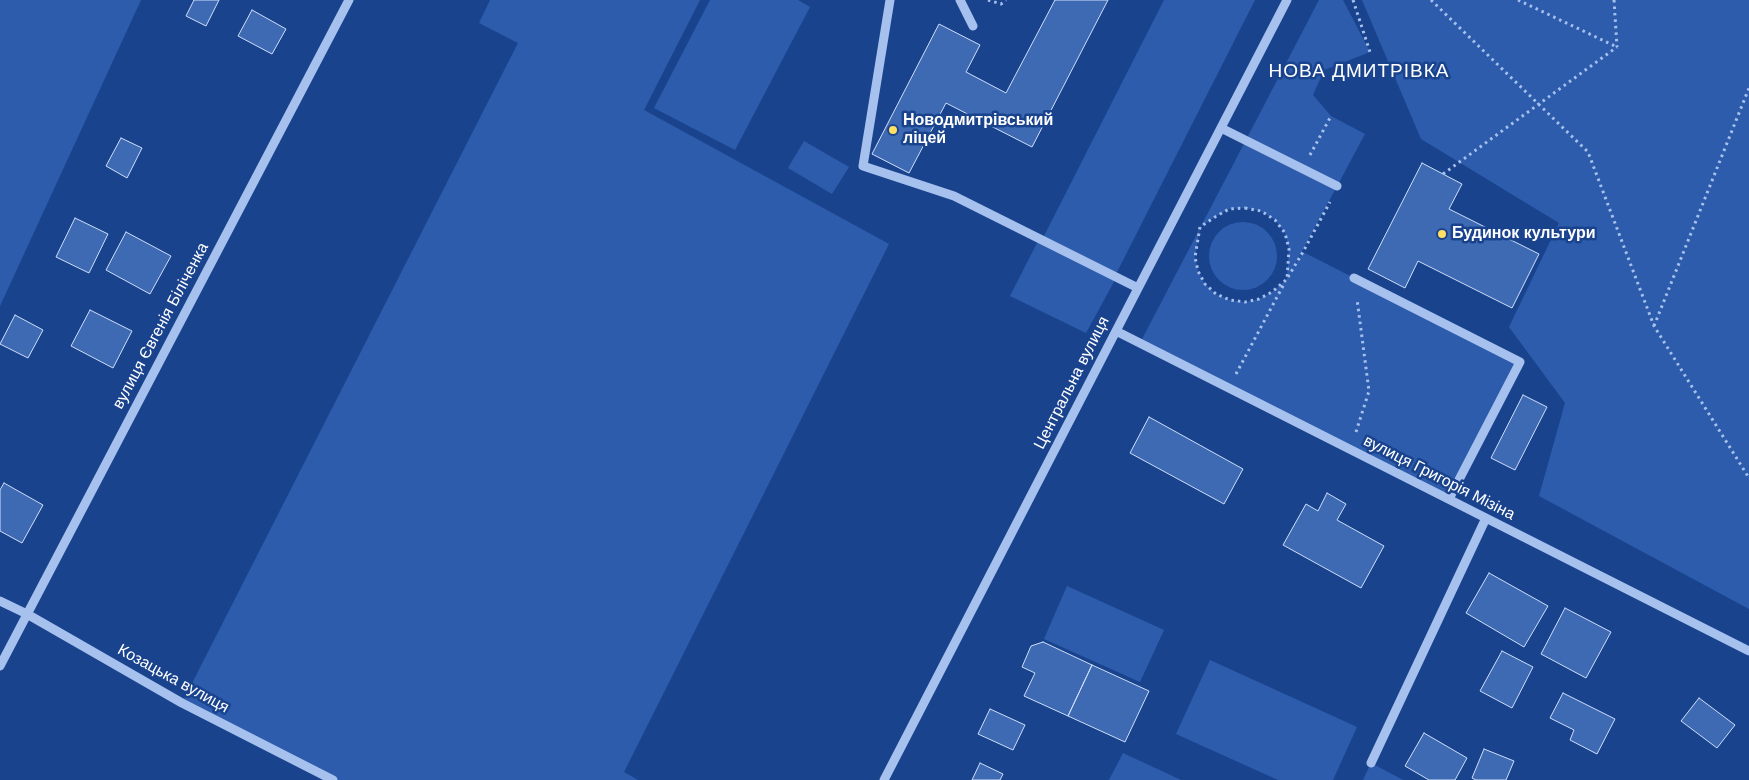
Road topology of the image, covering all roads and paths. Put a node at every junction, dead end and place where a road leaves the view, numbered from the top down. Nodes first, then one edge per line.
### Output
1 (349, 0) edge
2 (890, 0) edge
3 (960, 0) edge
4 (988, 0) edge
5 (1006, 0) edge
6 (1287, 0) edge
7 (1353, 0) edge
8 (1431, 0) edge
9 (1518, 0) edge
10 (1614, 0) edge
11 (973, 26) dead end
12 (1617, 48) junction
13 (1370, 52) dead end
14 (1749, 88) edge
15 (1540, 104) junction
16 (1331, 116) dead end
17 (1221, 128) junction
18 (1303, 168) junction
19 (1443, 174) dead end
20 (1337, 186) joint
21 (1354, 278) joint
22 (1287, 279) junction
23 (1138, 288) junction
24 (1654, 326) junction
25 (1116, 331) junction
26 (1228, 387) junction
27 (1350, 449) junction
28 (1749, 478) edge
29 (1449, 499) junction
30 (1486, 518) junction
31 (0, 601) edge
32 (27, 614) junction
33 (1749, 651) edge
34 (0, 666) edge
35 (1371, 763) dead end
36 (333, 780) edge
37 (884, 780) edge

1 - 32 street, вулиця Євгенія Біліченка
2 - 23 street
3 - 11 street
4 - 5 path
6 - 17 street, Центральна вулиця
7 - 13 path
8 - 15 path
9 - 12 path
10 - 12 path
12 - 15 path
14 - 24 path
15 - 19 path
15 - 24 path
16 - 18 path
17 - 18 street
17 - 23 street, Центральна вулиця
18 - 20 street
20 - 22 path
21 - 27 path
21 - 29 street
22 - 22 path
22 - 26 path
23 - 25 street, Центральна вулиця
24 - 28 path
25 - 26 street, вулиця Григорія Мізіна
25 - 37 street, Центральна вулиця
26 - 27 street, вулиця Григорія Мізіна
27 - 29 street, вулиця Григорія Мізіна
29 - 30 street, вулиця Григорія Мізіна
30 - 33 street, вулиця Григорія Мізіна
30 - 35 street
31 - 32 street, Козацька вулиця
32 - 34 street, вулиця Євгенія Біліченка
32 - 36 street, Козацька вулиця

